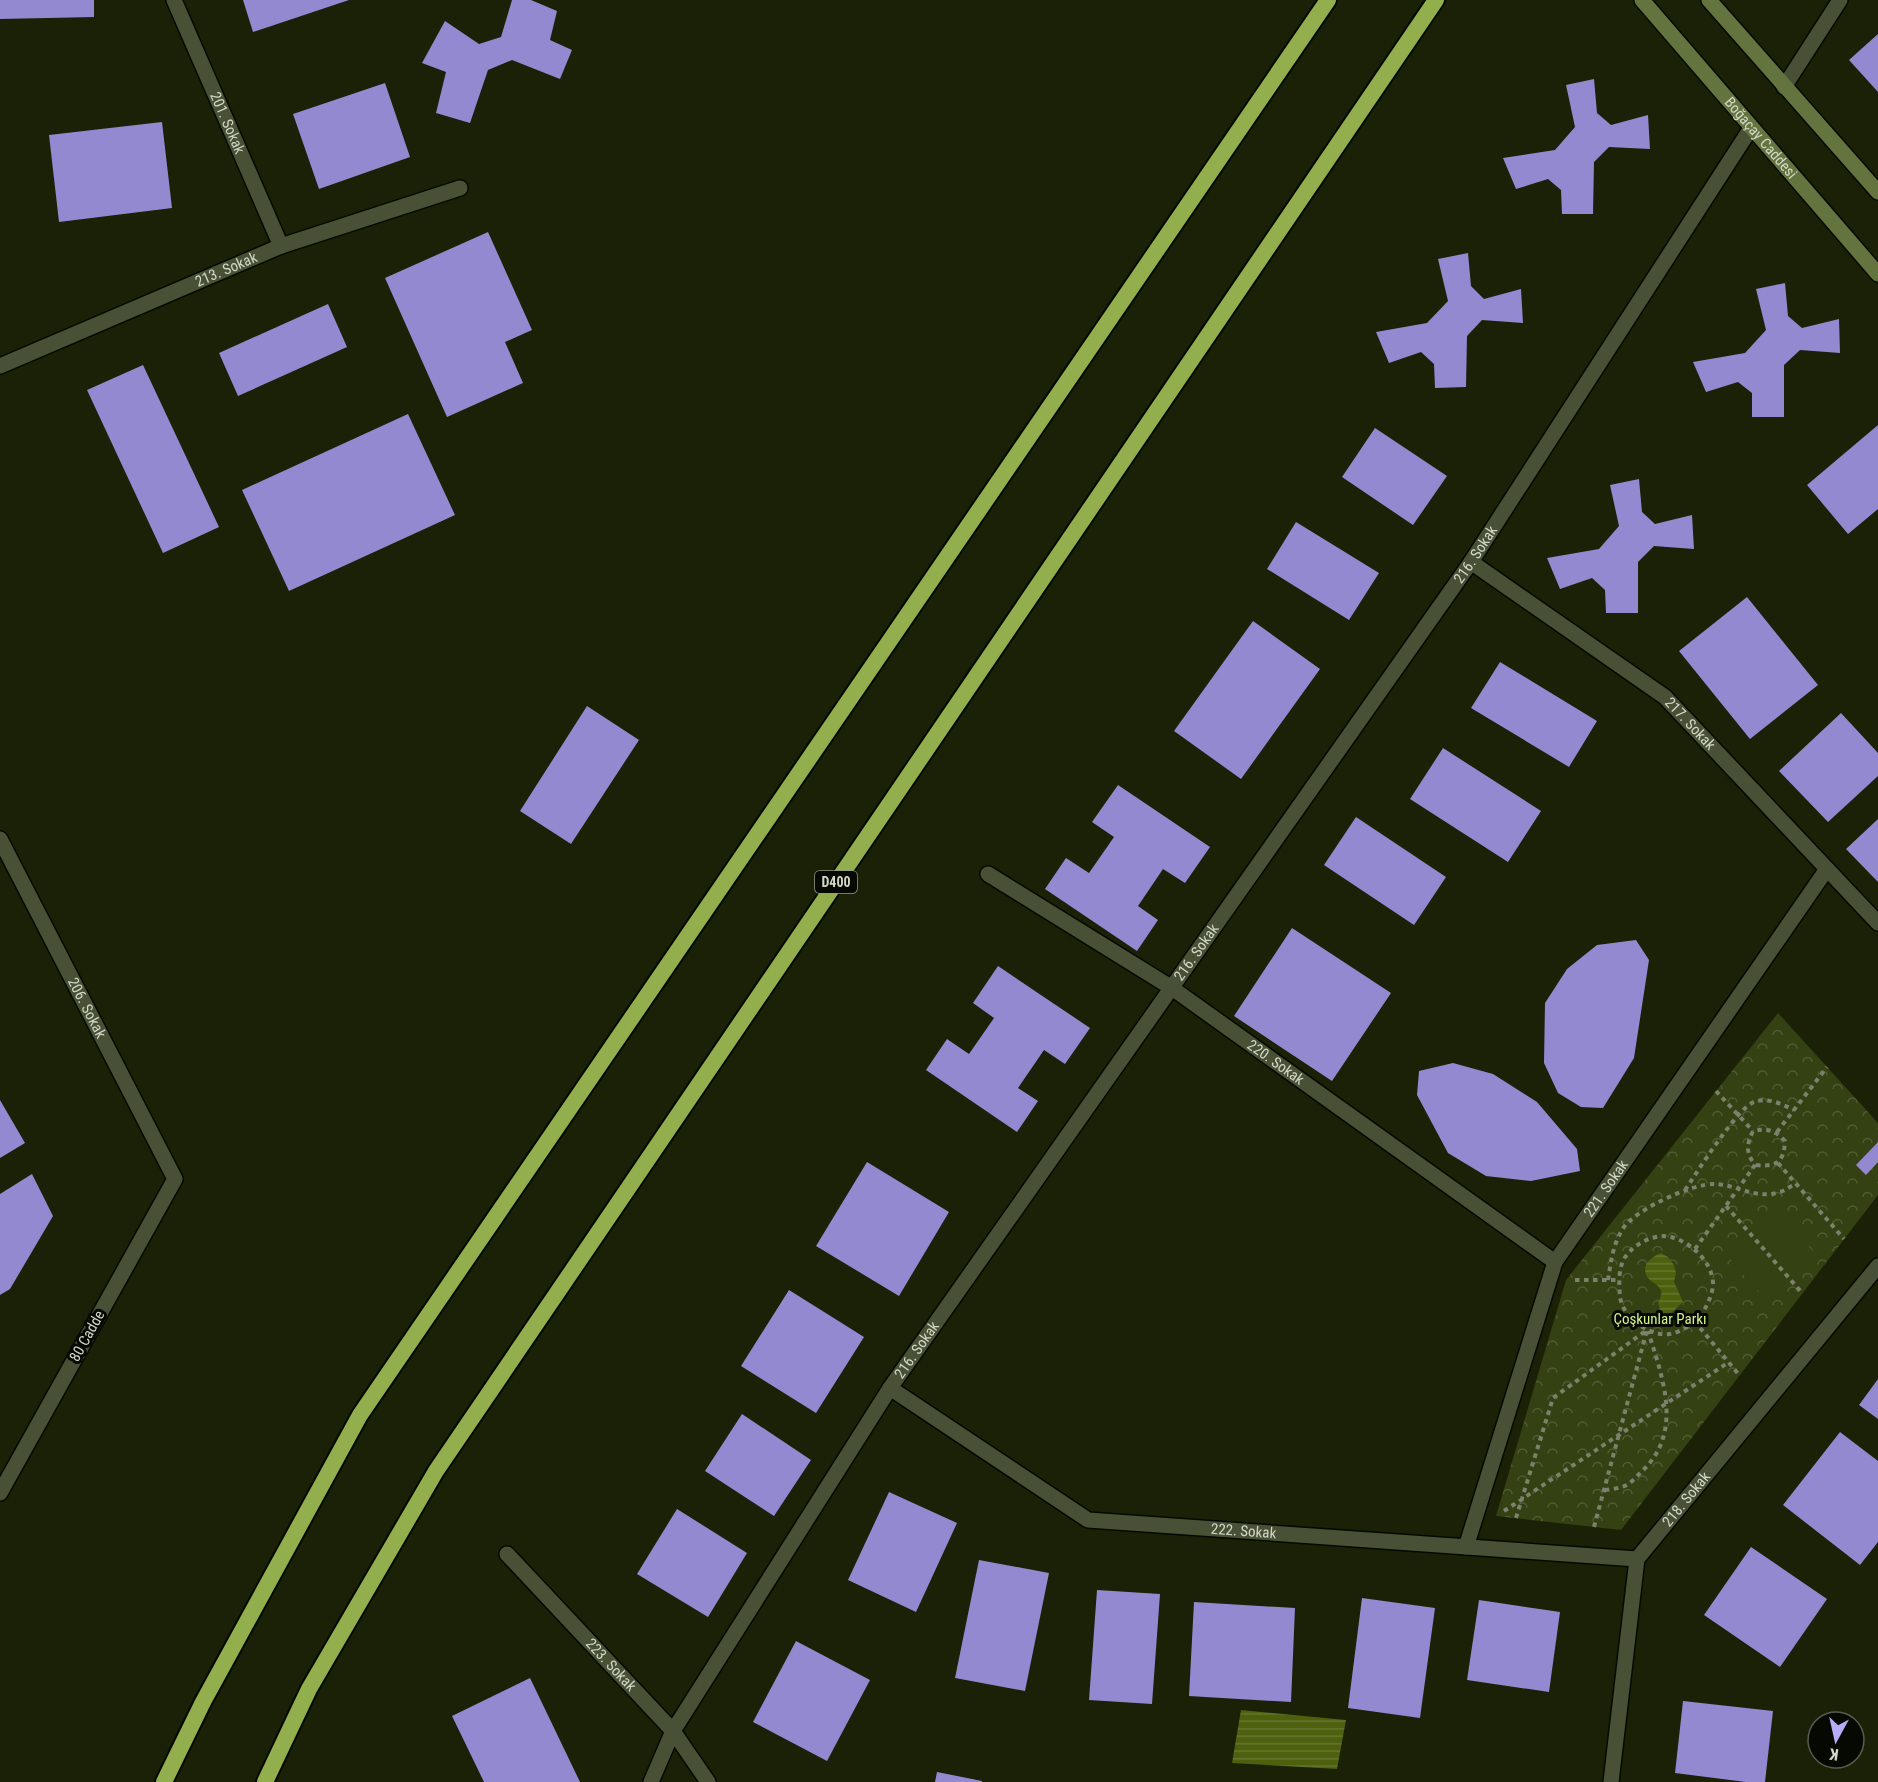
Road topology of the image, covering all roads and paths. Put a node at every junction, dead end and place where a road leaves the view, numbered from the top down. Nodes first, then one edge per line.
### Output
1 (174, 0) edge
2 (1328, 0) edge
3 (1436, 0) edge
4 (1642, 0) edge
5 (1709, 0) edge
6 (1840, 0) edge
7 (1784, 87) junction
8 (1751, 128) junction
9 (460, 188) dead end
10 (1878, 192) edge
11 (281, 246) junction
12 (1878, 274) edge
13 (0, 366) edge
14 (1470, 562) junction
15 (0, 839) edge
16 (1827, 869) junction
17 (988, 874) dead end
18 (1878, 923) edge
19 (1172, 988) junction
20 (1827, 1067) dead end
21 (1716, 1091) dead end
22 (1794, 1110) junction
23 (1738, 1114) junction
24 (1753, 1131) junction
25 (1777, 1132) junction
26 (1778, 1163) junction
27 (1755, 1165) junction
28 (175, 1179) joint
29 (1796, 1184) junction
30 (1738, 1188) junction
31 (1684, 1191) junction
32 (1726, 1206) junction
33 (1844, 1239) dead end
34 (1695, 1249) junction
35 (1555, 1262) junction
36 (1878, 1266) edge
37 (1566, 1280) dead end
38 (1608, 1280) junction
39 (1618, 1280) junction
40 (1803, 1293) dead end
41 (1696, 1323) junction
42 (1647, 1330) junction
43 (1729, 1362) junction
44 (1740, 1376) dead end
45 (890, 1388) junction
46 (1666, 1404) junction
47 (1619, 1435) junction
48 (1604, 1491) junction
49 (0, 1492) edge
50 (1522, 1499) junction
51 (1496, 1516) dead end
52 (1516, 1518) dead end
53 (1594, 1527) dead end
54 (1466, 1547) junction
55 (507, 1554) dead end
56 (1637, 1559) junction
57 (673, 1731) junction
58 (164, 1782) edge
59 (265, 1782) edge
60 (651, 1782) edge
61 (708, 1782) edge
62 (1611, 1782) edge

1 - 11 street, 201. Sokak
2 - 58 highway
3 - 59 highway, D400
4 - 8 main road, Boğaçay Caddesi
5 - 7 main road
6 - 7 street
7 - 10 main road
8 - 12 main road, Boğaçay Caddesi
8 - 14 street, 216. Sokak
9 - 11 street, 213. Sokak
11 - 13 street, 213. Sokak
14 - 16 street, 217. Sokak
14 - 19 street, 216. Sokak
15 - 28 street, 206. Sokak
16 - 18 street, 217. Sokak
16 - 35 street, 221. Sokak
17 - 19 street, 220. Sokak
19 - 35 street, 220. Sokak
19 - 45 street, 216. Sokak
20 - 22 path
21 - 23 path
22 - 23 path
22 - 25 path
23 - 24 path
23 - 31 path
24 - 25 path
24 - 27 path
25 - 26 path
26 - 27 path
26 - 29 path
27 - 30 path
28 - 49 street, 80 Cadde
29 - 30 path
29 - 33 path
30 - 31 path
30 - 32 path
31 - 38 path
32 - 34 path
32 - 40 path
34 - 39 path
34 - 41 path
35 - 54 street, 221. Sokak
36 - 56 street, 218. Sokak
37 - 38 path
38 - 39 path
39 - 42 path
41 - 42 path
41 - 43 path
42 - 46 path
42 - 47 path
42 - 50 path
43 - 44 path
43 - 46 path
45 - 54 street, 222. Sokak
45 - 57 street, 216. Sokak
46 - 47 path
46 - 48 path
47 - 48 path
47 - 50 path
48 - 53 path
50 - 51 path
50 - 52 path
54 - 56 street, 222. Sokak
55 - 57 street, 223. Sokak
56 - 62 street
57 - 60 street, 216. Sokak
57 - 61 street, 223. Sokak

